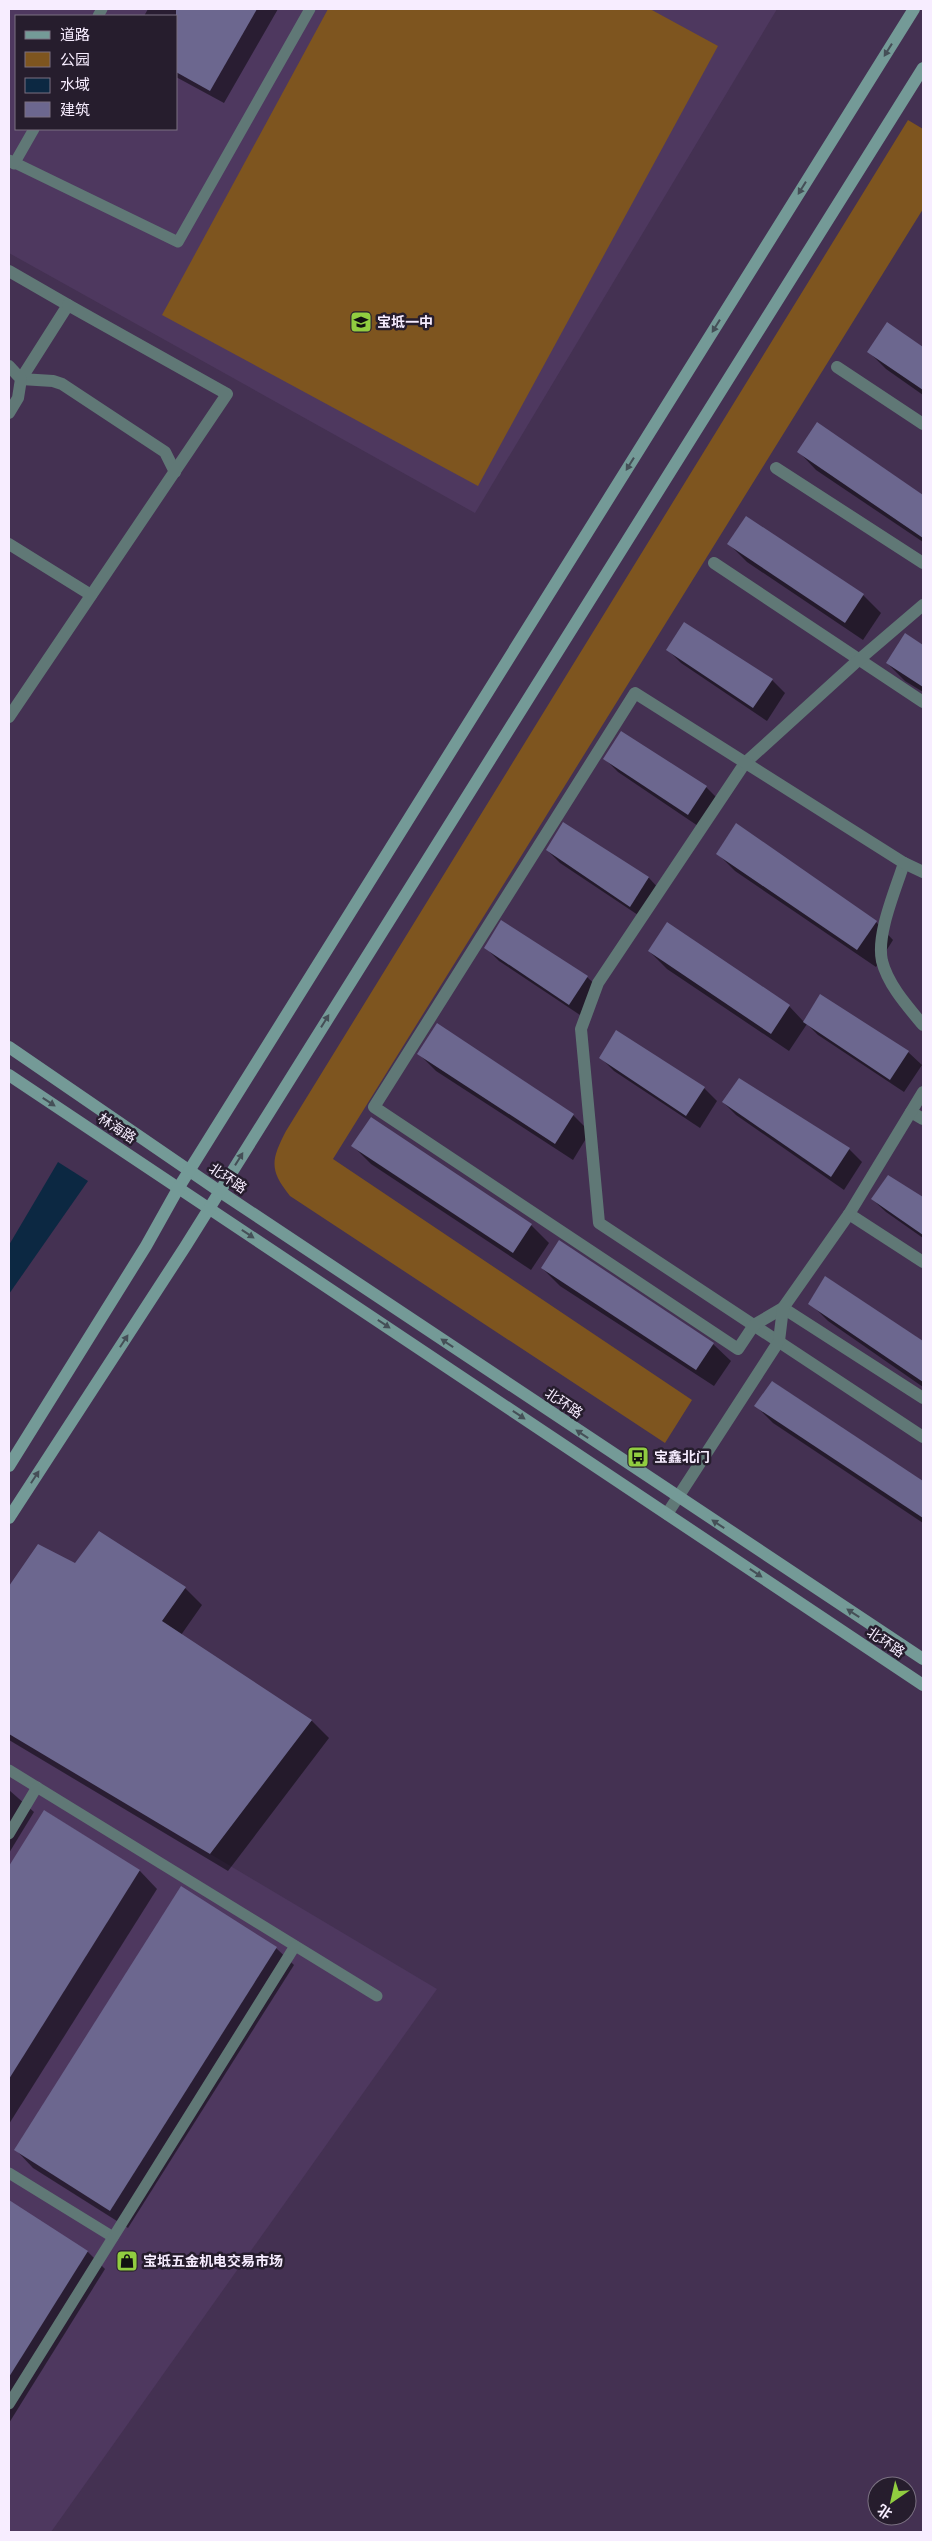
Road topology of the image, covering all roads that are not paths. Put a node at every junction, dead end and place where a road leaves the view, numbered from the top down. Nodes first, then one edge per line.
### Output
1 (310, 9) edge
2 (914, 9) edge
3 (923, 68) edge
4 (33, 130) edge
5 (12, 162) edge
6 (9, 271) edge
7 (68, 305) junction
8 (9, 366) edge
9 (837, 367) dead end
10 (21, 379) junction
11 (9, 412) edge
12 (923, 424) edge
13 (776, 468) dead end
14 (174, 472) junction
15 (9, 544) edge
16 (714, 563) dead end
17 (923, 563) edge
18 (91, 595) junction
19 (923, 605) edge
20 (861, 658) junction
21 (923, 702) edge
22 (9, 718) edge
23 (745, 763) junction
24 (904, 863) junction
25 (923, 872) edge
26 (923, 1025) edge
27 (9, 1047) edge
28 (9, 1075) edge
29 (923, 1092) edge
30 (911, 1112) junction
31 (923, 1119) edge
32 (190, 1170) junction
33 (180, 1187) junction
34 (219, 1191) junction
35 (208, 1207) junction
36 (848, 1214) junction
37 (923, 1262) edge
38 (783, 1308) junction
39 (754, 1325) junction
40 (779, 1341) junction
41 (923, 1398) edge
42 (923, 1437) edge
43 (9, 1466) edge
44 (678, 1497) junction
45 (667, 1514) junction
46 (9, 1518) edge
47 (923, 1659) edge
48 (923, 1685) edge
49 (9, 1770) edge
50 (37, 1787) junction
51 (9, 1834) edge
52 (295, 1946) junction
53 (377, 1996) dead end
54 (9, 2173) edge
55 (113, 2237) junction
56 (9, 2404) edge

1 - 5 lane
2 -> 32 main road
34 -> 3 main road
4 - 5 lane
6 - 7 street
7 - 10 street
7 - 14 street
8 - 10 street
9 - 12 street
10 - 11 street
10 - 14 street
13 - 17 street
14 - 18 street
15 - 18 street
16 - 20 street
18 - 22 street
19 - 20 street
20 - 21 street
20 - 23 street
23 - 24 street
23 - 39 street
23 - 39 street
24 - 25 street
24 - 26 street
27 - 32 main road, 林海路
28 -> 33 main road, 林海路
29 - 30 street
30 - 31 street
30 - 36 street
32 - 33 main road
32 - 34 main road, 北环路
33 - 35 main road, 林海路
33 - 43 main road
34 - 35 main road
44 -> 34 main road, 北环路
35 -> 45 main road, 北环路
46 -> 35 main road
36 - 37 street
36 - 38 street
38 - 39 street
38 - 40 street
38 - 41 street
39 - 40 street
40 - 42 street
40 - 44 street
44 - 45 street
47 -> 44 main road, 北环路
45 -> 48 main road, 北环路
49 - 50 lane
50 - 51 lane
50 - 52 lane
52 - 53 lane
52 - 55 lane
54 - 55 lane
55 - 56 lane

